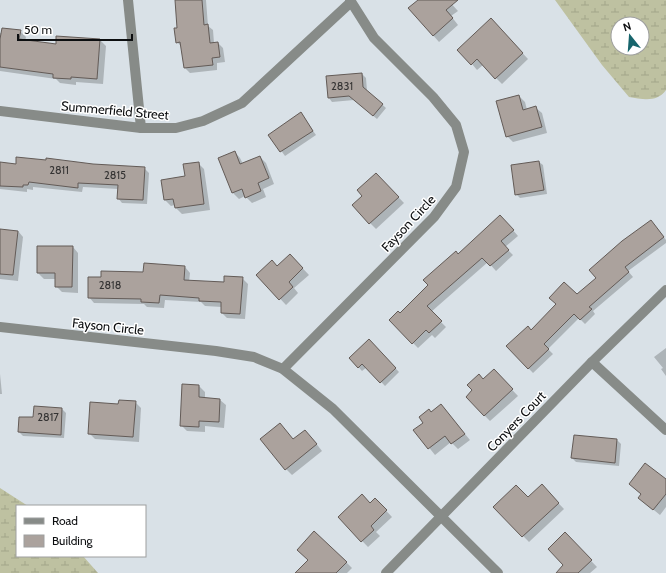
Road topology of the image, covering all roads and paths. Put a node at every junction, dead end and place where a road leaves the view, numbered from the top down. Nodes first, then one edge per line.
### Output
1 (128, 0) edge
2 (350, 1) edge
3 (0, 111) edge
4 (141, 128) junction
5 (666, 290) edge
6 (0, 327) edge
7 (592, 362) junction
8 (283, 369) junction
9 (666, 430) edge
10 (441, 516) junction
11 (386, 573) edge
12 (498, 573) edge

1 - 4 street
2 - 4 street, Summerfield Street
2 - 8 street, Fayson Circle
3 - 4 street, Summerfield Street
5 - 7 street, Conyers Court
6 - 8 street, Fayson Circle
7 - 9 street
7 - 10 street, Conyers Court
8 - 10 street, Fayson Circle
10 - 11 street, Conyers Court
10 - 12 street, Fayson Circle

